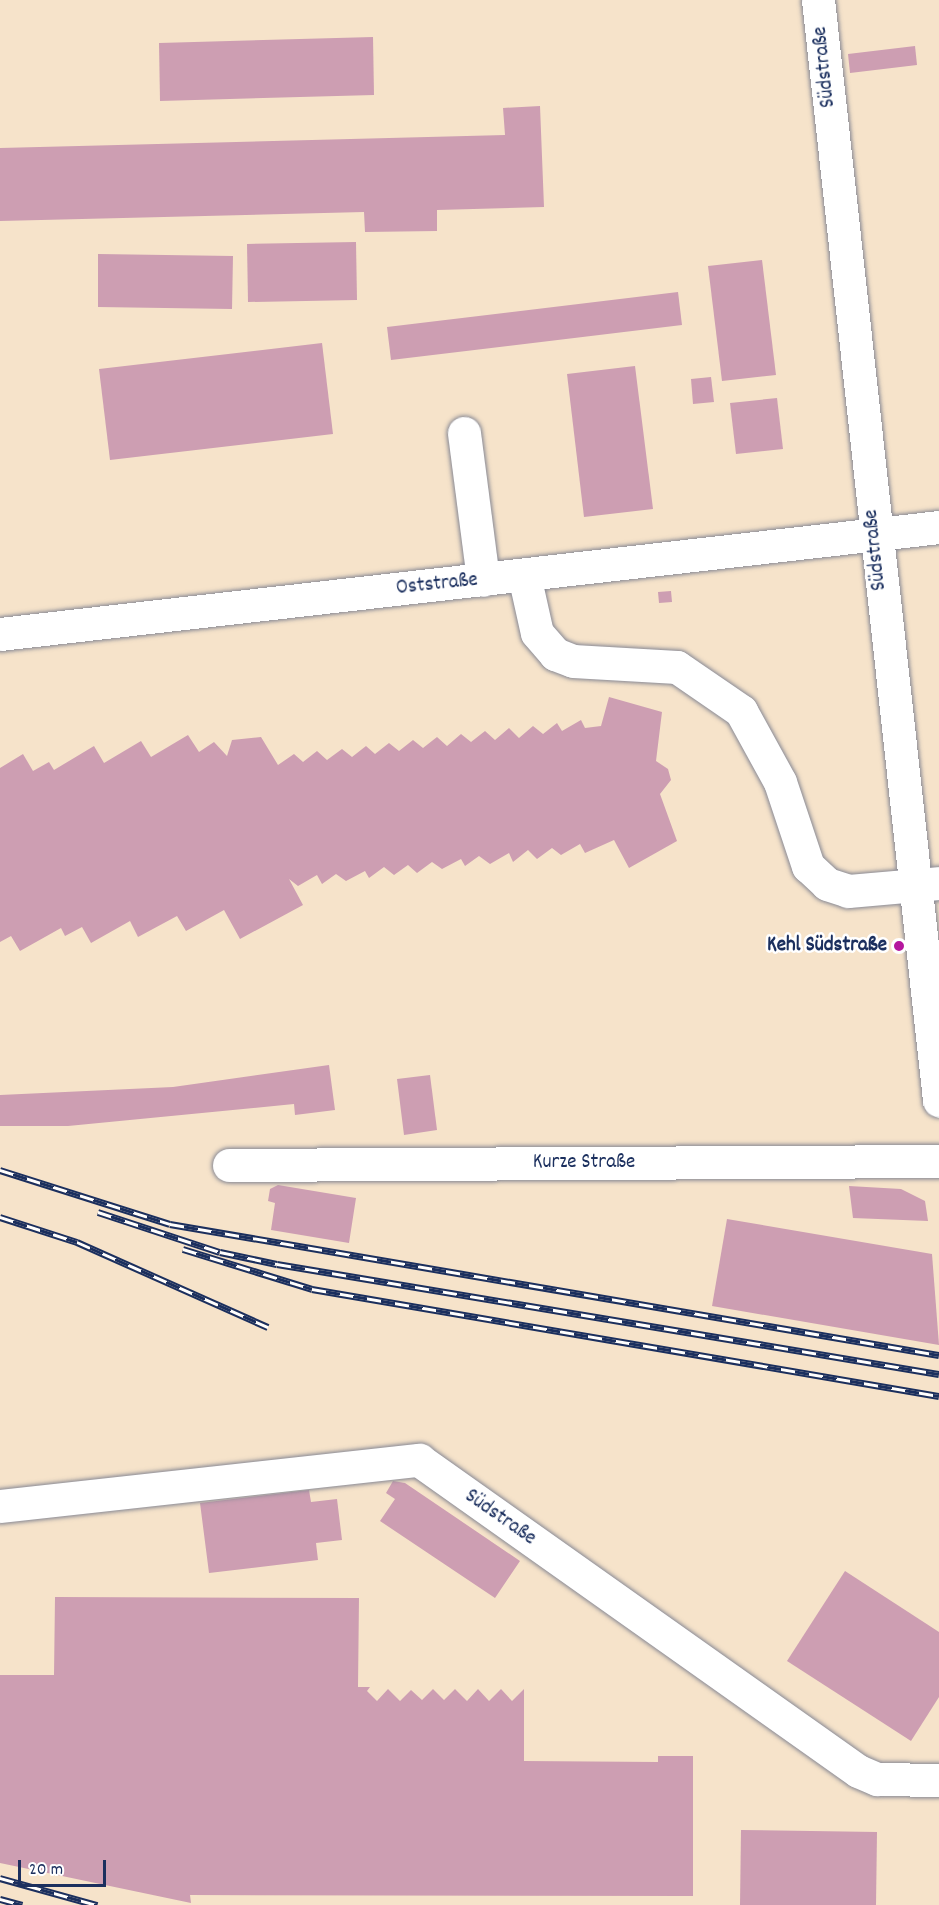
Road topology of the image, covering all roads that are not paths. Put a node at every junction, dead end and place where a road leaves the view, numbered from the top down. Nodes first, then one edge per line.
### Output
1 (818, 0) edge
2 (464, 432) dead end
3 (939, 527) edge
4 (874, 536) junction
5 (524, 575) junction
6 (483, 580) junction
7 (0, 634) edge
8 (927, 886) edge
9 (939, 1100) edge
10 (939, 1161) edge
11 (229, 1165) dead end
12 (0, 1506) edge
13 (939, 1780) edge

1 - 4 street, Südstraße
2 - 6 street
3 - 4 street, Oststraße
4 - 5 street, Oststraße
4 - 8 street, Südstraße
5 - 6 street, Oststraße
5 - 8 street
6 - 7 street, Oststraße
8 - 9 street, Südstraße
10 - 11 street, Kurze Straße
12 - 13 street, Südstraße

